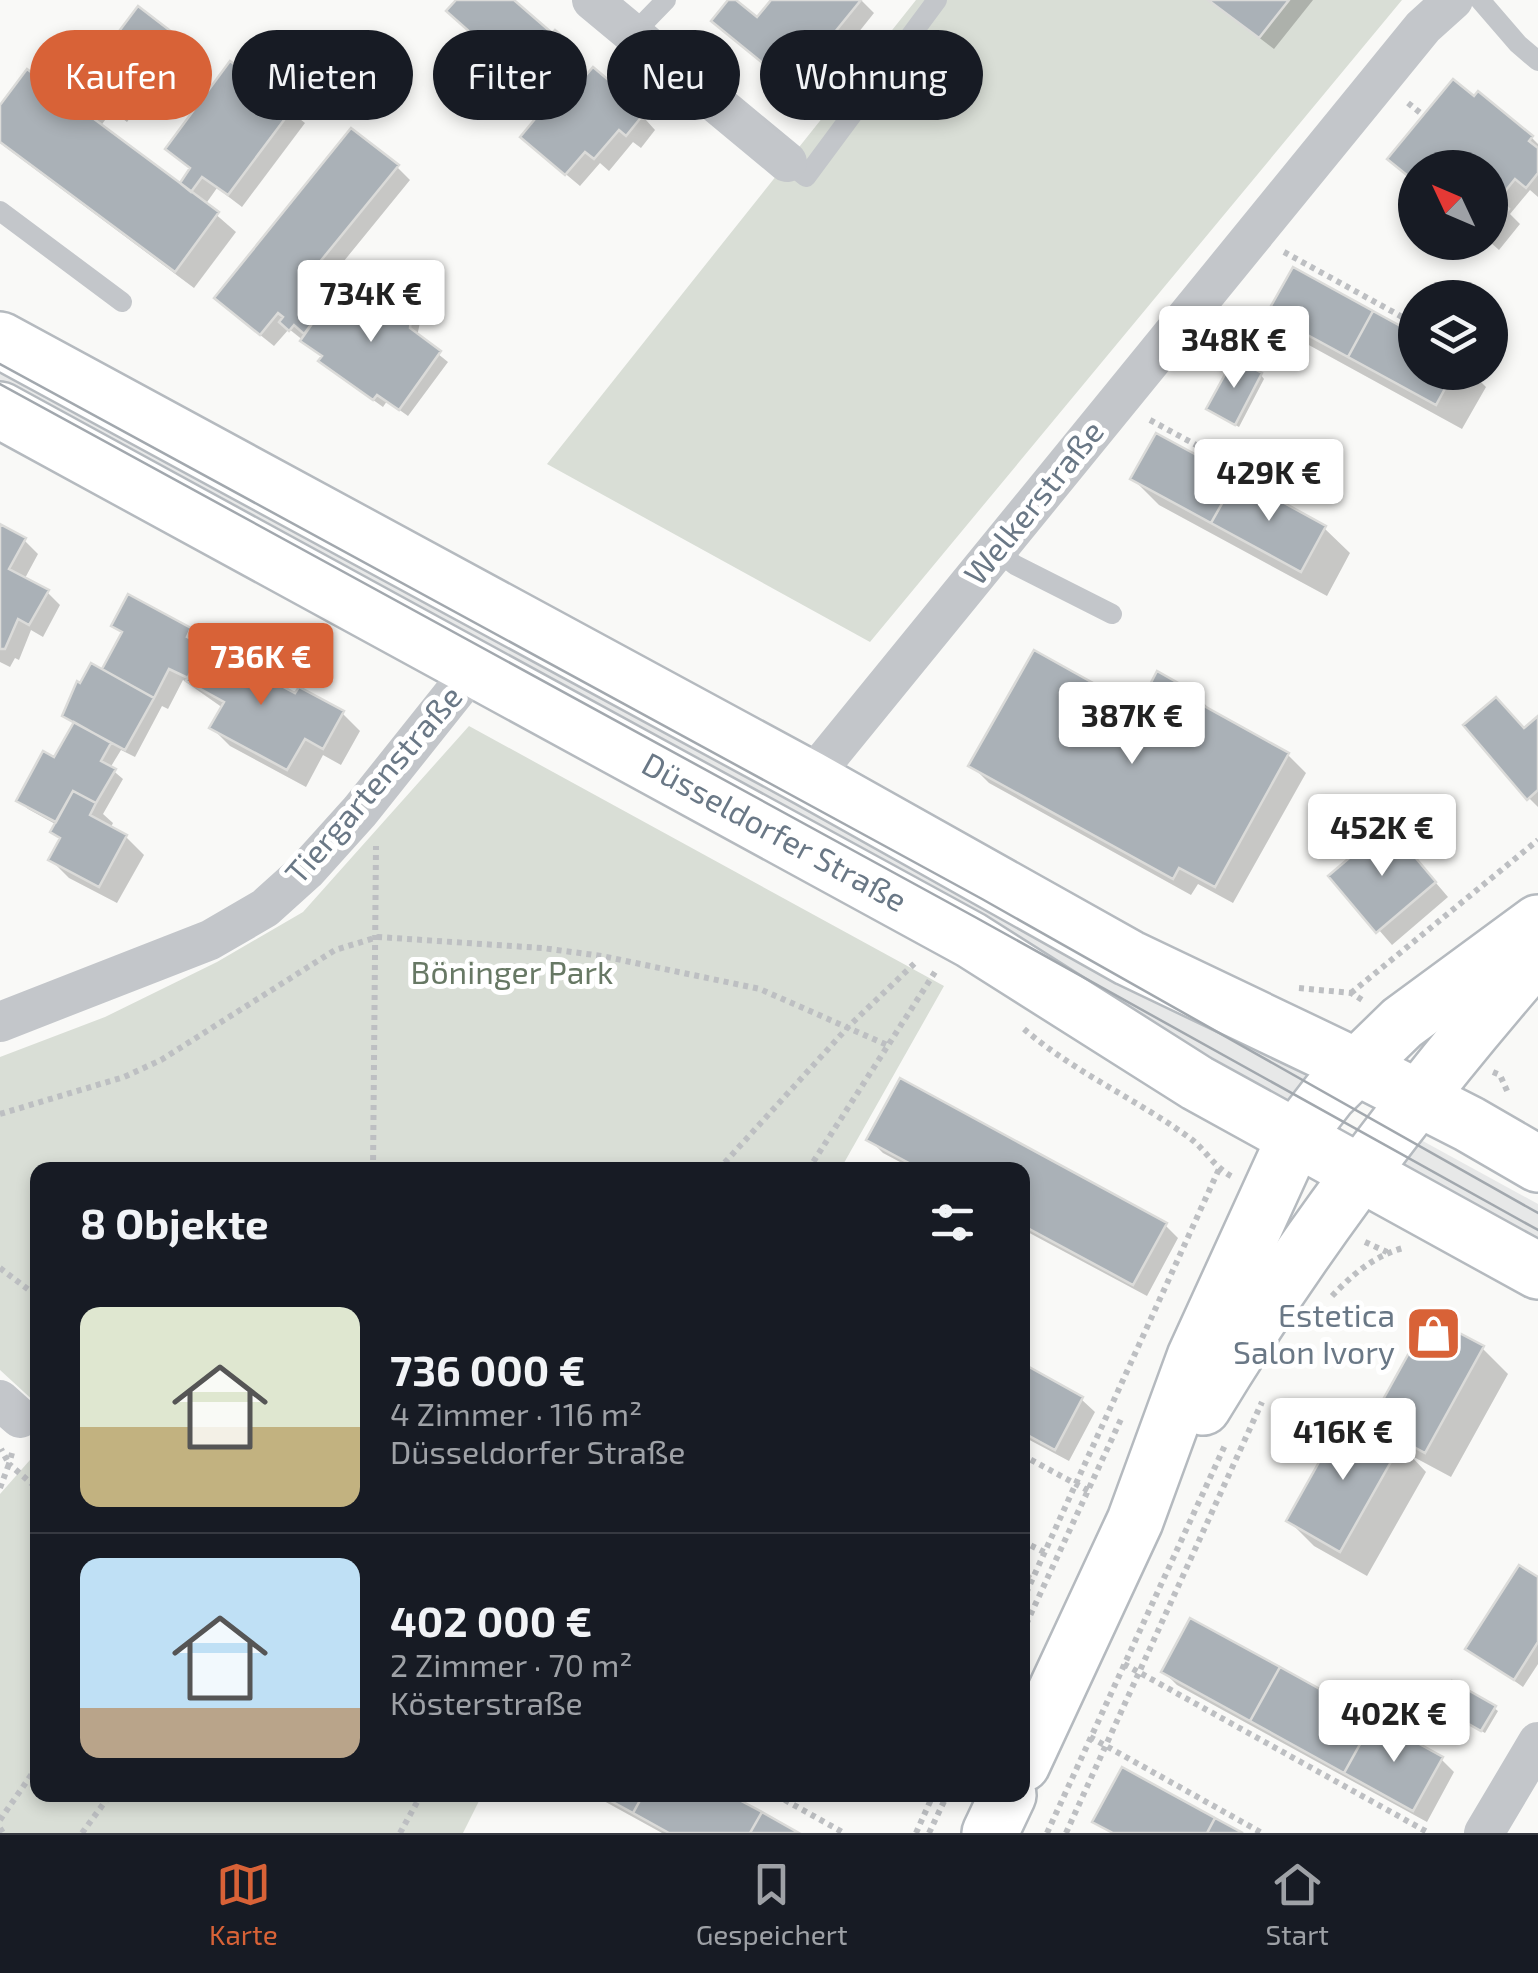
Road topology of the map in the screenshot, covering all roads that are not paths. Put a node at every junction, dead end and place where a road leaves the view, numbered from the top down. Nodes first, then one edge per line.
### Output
1 (592, 0) edge
2 (666, 0) edge
3 (937, 0) edge
4 (1453, 0) edge
5 (1480, 0) edge
6 (629, 30) edge
7 (638, 30) edge
8 (1538, 61) edge
9 (737, 120) edge
10 (787, 162) joint
11 (0, 212) edge
12 (122, 302) dead end
13 (0, 340) edge
14 (0, 410) edge
15 (996, 550) junction
16 (1112, 614) dead end
17 (474, 668) junction
18 (810, 778) junction
19 (1538, 923) edge
20 (1538, 954) edge
21 (0, 1022) edge
22 (1355, 1066) junction
23 (1417, 1099) junction
24 (1295, 1138) junction
25 (1538, 1164) edge
26 (1361, 1172) junction
27 (1538, 1271) edge
28 (1135, 1521) junction
29 (1538, 1742) edge
30 (1030, 1747) edge
31 (1005, 1802) edge
32 (990, 1833) edge
33 (1484, 1833) edge

1 - 6 street
2 - 7 lane
3 - 10 lane
4 - 15 street, Welkerstraße
5 - 8 lane
9 - 10 street
11 - 12 lane
13 - 18 main road, Düsseldorfer Straße
14 - 17 main road, Düsseldorfer Straße
15 - 16 lane
15 - 18 street, Welkerstraße
17 - 21 street, Tiergartenstraße
17 - 24 main road, Düsseldorfer Straße
18 - 22 main road, Düsseldorfer Straße
19 - 22 main road
20 - 23 main road
22 - 23 main road, Düsseldorfer Straße
22 - 24 main road
23 - 25 main road, Düsseldorfer Straße
23 - 26 main road
24 - 26 main road, Düsseldorfer Straße
24 - 28 main road
26 - 27 main road, Düsseldorfer Straße
26 - 28 main road
28 - 30 main road
29 - 33 street
31 - 32 main road

